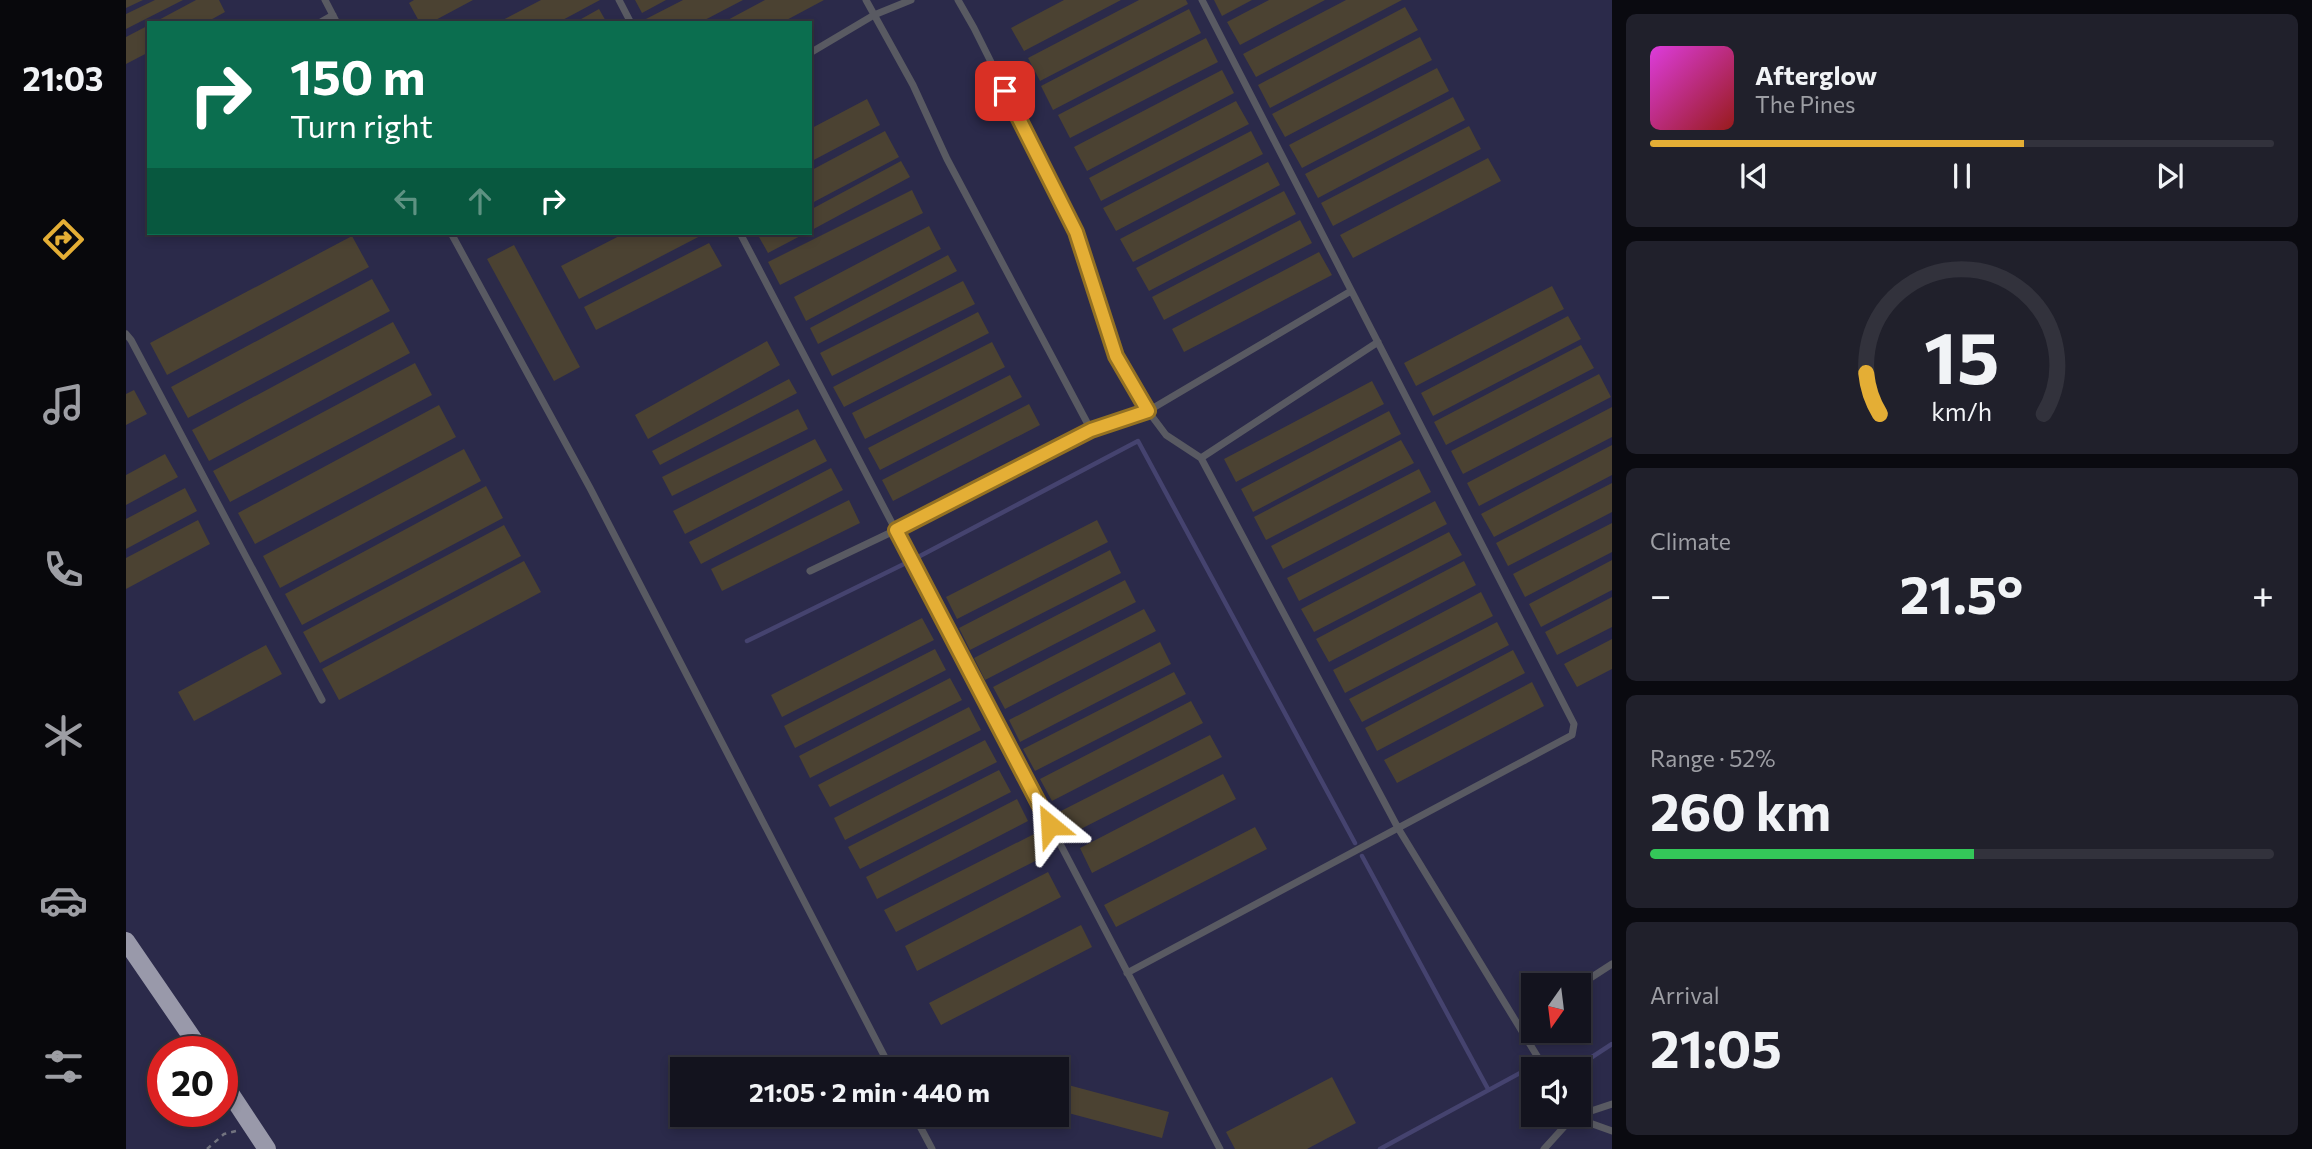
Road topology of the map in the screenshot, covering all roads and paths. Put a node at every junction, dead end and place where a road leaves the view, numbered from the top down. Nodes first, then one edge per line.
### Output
1 (324, 0) edge
2 (619, 0) edge
3 (866, 0) edge
4 (911, 0) edge
5 (958, 0) edge
6 (1202, 0) edge
7 (874, 15) junction
8 (335, 19) edge
9 (630, 21) edge
10 (812, 51) edge
11 (452, 235) edge
12 (741, 235) edge
13 (1351, 291) junction
14 (126, 334) edge
15 (1378, 342) junction
16 (1148, 411) junction
17 (1091, 430) junction
18 (1200, 458) junction
19 (896, 530) junction
20 (810, 571) dead end
21 (322, 700) dead end
22 (1398, 828) junction
23 (126, 941) edge
24 (1612, 964) edge
25 (1127, 973) junction
26 (1591, 978) edge
27 (1519, 1024) joint
28 (191, 1036) edge
29 (885, 1057) edge
30 (1538, 1057) edge
31 (238, 1104) edge
32 (1612, 1104) edge
33 (1591, 1110) edge
34 (1591, 1123) edge
35 (253, 1126) junction
36 (920, 1127) edge
37 (1563, 1127) edge
38 (1612, 1131) edge
39 (206, 1149) edge
40 (267, 1149) edge
41 (932, 1149) edge
42 (1220, 1149) edge
43 (1544, 1149) edge

1 - 8 lane
2 - 9 lane
3 - 7 lane
4 - 7 lane
5 - 16 lane
6 - 13 lane
7 - 10 lane
7 - 17 lane
11 - 29 lane
12 - 19 lane
13 - 15 lane
13 - 16 lane
14 - 21 lane
15 - 18 lane
15 - 22 lane
16 - 17 lane
16 - 18 lane
17 - 19 lane
18 - 22 lane
19 - 20 lane
19 - 25 lane
22 - 25 lane
22 - 27 lane
23 - 28 main road
24 - 26 lane
25 - 42 lane
27 - 30 lane
31 - 35 main road
32 - 33 lane
34 - 38 lane
35 - 39 path
35 - 40 main road
36 - 41 lane
37 - 43 lane

